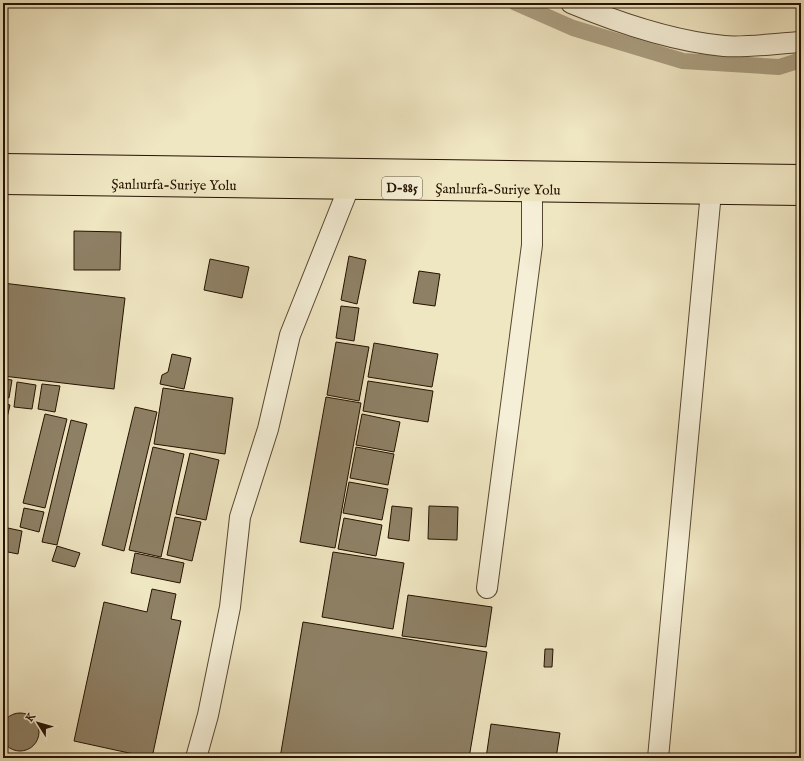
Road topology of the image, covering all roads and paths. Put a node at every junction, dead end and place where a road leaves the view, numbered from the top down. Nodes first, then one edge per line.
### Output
1 (571, 3) edge
2 (801, 42) edge
3 (3, 164) edge
4 (801, 176) edge
5 (3, 182) edge
6 (349, 187) junction
7 (532, 189) junction
8 (711, 192) junction
9 (801, 194) edge
10 (487, 588) dead end
11 (196, 758) edge
12 (658, 758) edge

1 - 2 street
3 - 4 highway, Şanlıurfa-Suriye Yolu / D-885
5 - 6 highway, Şanlıurfa-Suriye Yolu / D-885
6 - 7 highway, Şanlıurfa-Suriye Yolu / D-885
6 - 11 street
7 - 8 highway, Şanlıurfa-Suriye Yolu / D-885
7 - 10 street
8 - 9 highway, Şanlıurfa-Suriye Yolu / D-885
8 - 12 street

